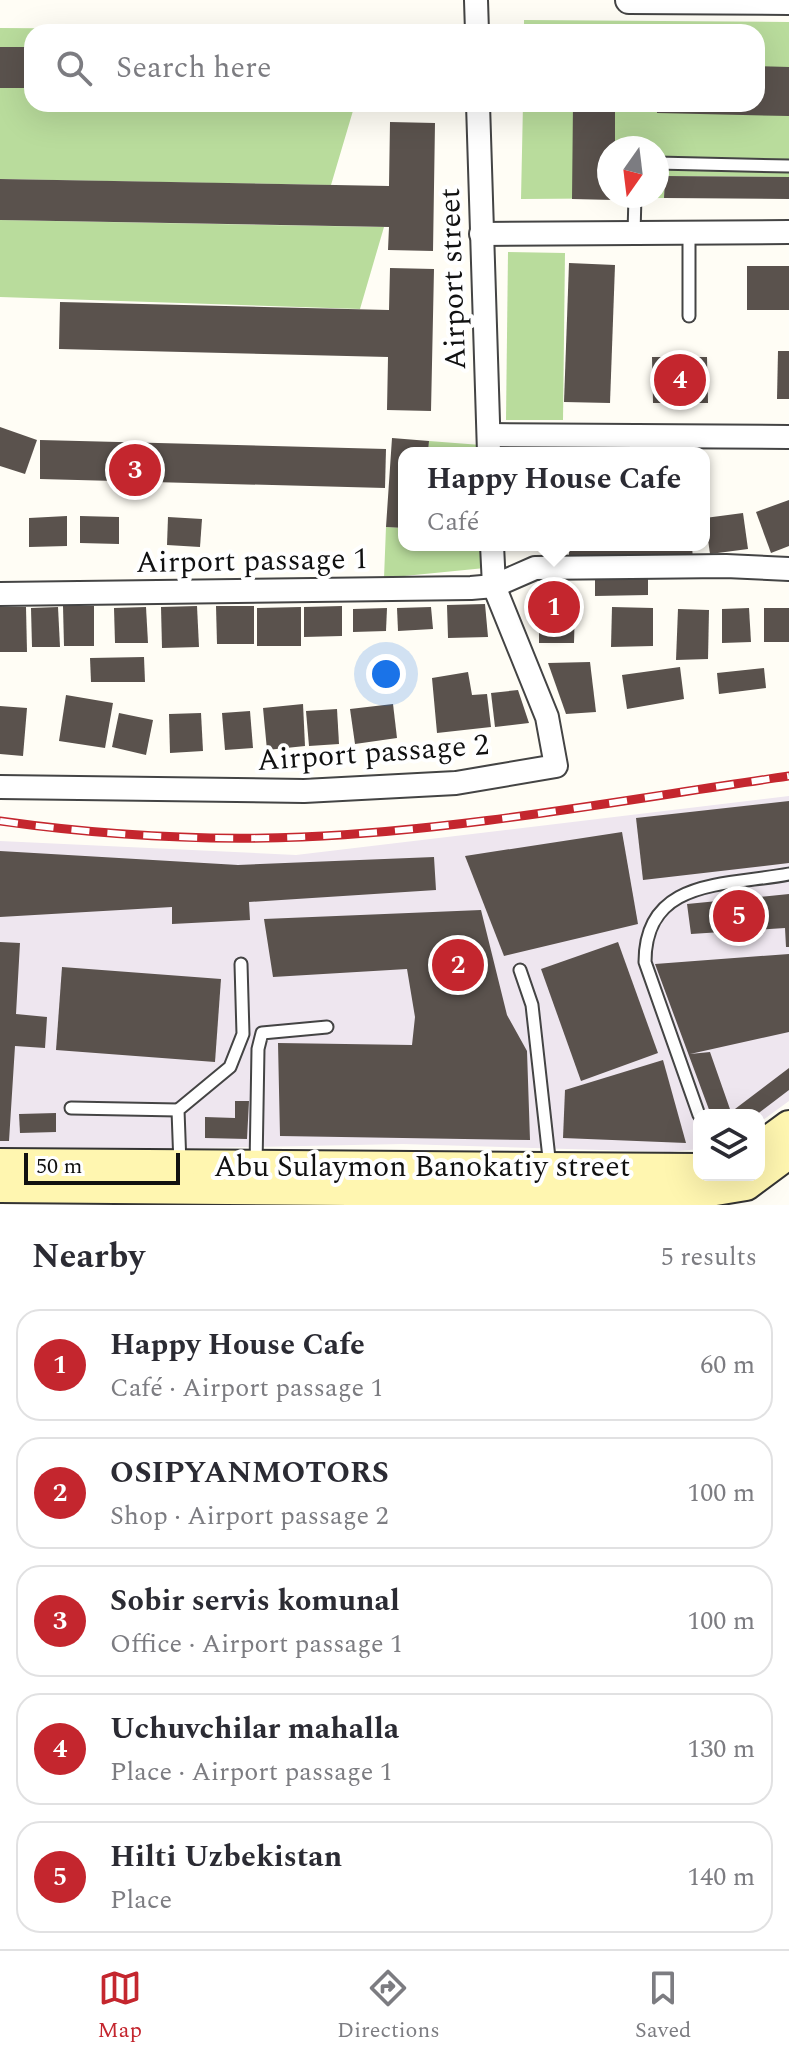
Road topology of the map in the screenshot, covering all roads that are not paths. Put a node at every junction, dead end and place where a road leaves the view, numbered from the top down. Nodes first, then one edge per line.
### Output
1 (476, 0) edge
2 (629, 0) edge
3 (789, 1) edge
4 (477, 24) edge
5 (478, 112) edge
6 (669, 163) edge
7 (789, 166) edge
8 (635, 208) edge
9 (789, 232) edge
10 (634, 233) junction
11 (689, 233) junction
12 (481, 234) junction
13 (689, 316) dead end
14 (789, 437) edge
15 (489, 444) edge
16 (492, 551) edge
17 (789, 569) edge
18 (494, 586) junction
19 (0, 594) edge
20 (0, 787) edge
21 (789, 874) edge
22 (241, 964) dead end
23 (520, 970) dead end
24 (327, 1027) dead end
25 (71, 1108) dead end
26 (697, 1109) edge
27 (178, 1110) junction
28 (789, 1126) edge
29 (765, 1144) edge
30 (789, 1153) edge
31 (0, 1164) edge
32 (180, 1166) junction
33 (550, 1168) junction
34 (693, 1169) edge
35 (92, 1186) edge
36 (0, 1187) edge
37 (254, 1187) edge
38 (748, 1188) edge

1 - 4 street
2 - 3 street
5 - 12 street, Аirport street
6 - 7 lane
8 - 10 lane
9 - 11 street
10 - 11 street
10 - 12 street
11 - 13 lane
12 - 15 street, Аirport street
14 - 15 street
16 - 18 street
17 - 18 street, Аirport passage 1
18 - 19 street, Аirport passage 1
18 - 20 street, Аirport passage 2
21 - 26 lane
22 - 27 lane
23 - 33 lane
24 - 37 lane
25 - 27 lane
27 - 32 lane
28 - 29 main road
30 - 38 main road
31 - 35 main road, Abu Sulaymon Banokatiy street
32 - 35 main road, Abu Sulaymon Banokatiy street
32 - 37 main road, Abu Sulaymon Banokatiy street
33 - 34 main road, Abu Sulaymon Banokatiy street
33 - 37 main road, Abu Sulaymon Banokatiy street
35 - 36 main road, Abu Sulaymon Banokatiy street
35 - 37 main road, Abu Sulaymon Banokatiy street
37 - 38 main road, Abu Sulaymon Banokatiy street

